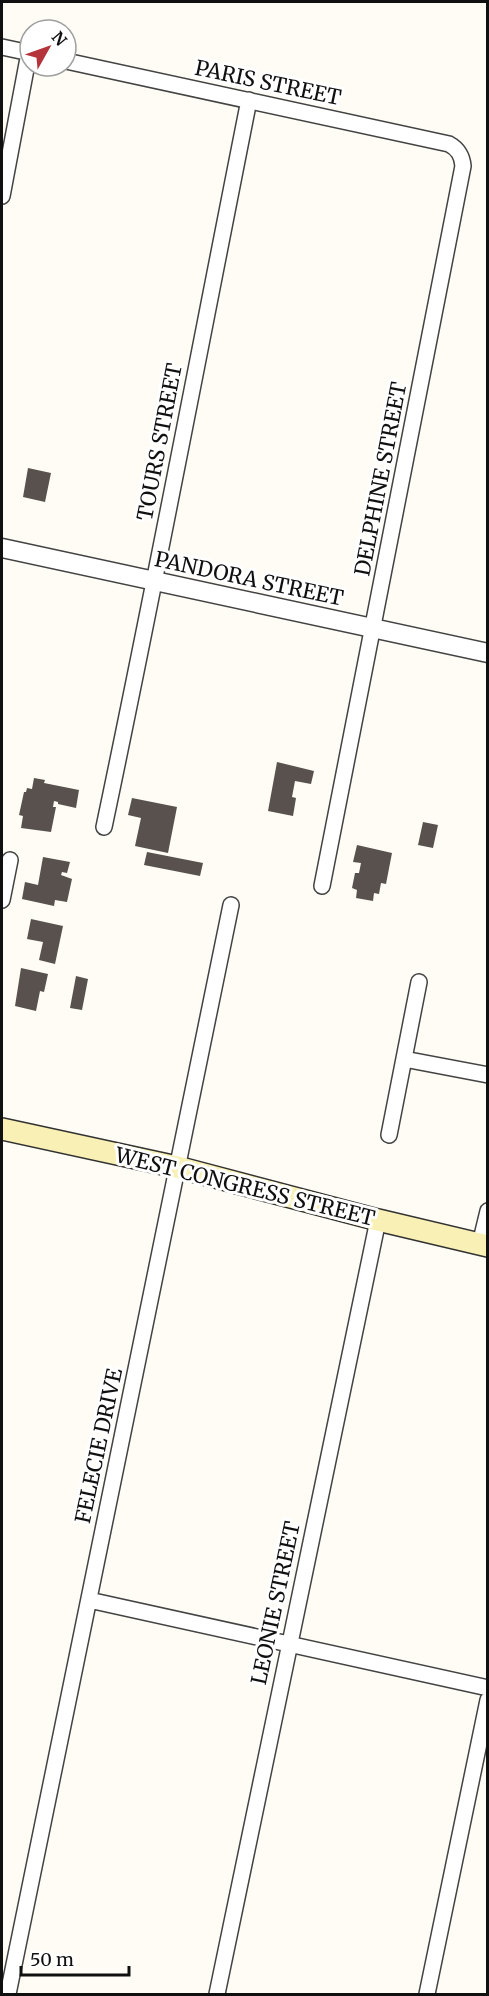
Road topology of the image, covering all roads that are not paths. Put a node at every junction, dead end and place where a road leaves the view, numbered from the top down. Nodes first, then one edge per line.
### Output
1 (2, 47) edge
2 (18, 50) edge
3 (78, 64) edge
4 (25, 78) edge
5 (249, 100) junction
6 (459, 152) joint
7 (2, 196) edge
8 (2, 548) edge
9 (156, 582) junction
10 (374, 629) junction
11 (488, 653) edge
12 (105, 827) dead end
13 (10, 860) dead end
14 (321, 886) dead end
15 (2, 900) edge
16 (231, 905) dead end
17 (419, 982) dead end
18 (404, 1059) junction
19 (488, 1075) edge
20 (2, 1129) edge
21 (388, 1135) dead end
22 (177, 1167) junction
23 (488, 1211) edge
24 (378, 1220) junction
25 (484, 1245) edge
26 (89, 1600) junction
27 (289, 1645) junction
28 (488, 1688) edge
29 (488, 1700) edge
30 (8, 1995) edge
31 (218, 1995) edge
32 (427, 1995) edge

1 - 2 street
3 - 5 street, PARIS STREET
4 - 7 street
5 - 6 street, PARIS STREET
5 - 9 street, TOURS STREET
6 - 10 street, DELPHINE STREET
8 - 9 street, PANDORA STREET
9 - 10 street, PANDORA STREET
9 - 12 street, TOURS STREET
10 - 11 street, PANDORA STREET
10 - 14 street, DELPHINE STREET
13 - 15 street
16 - 22 street, FELECIE DRIVE
17 - 18 street
18 - 19 street
18 - 21 street
20 - 22 main road, WEST CONGRESS STREET
22 - 24 main road, WEST CONGRESS STREET
22 - 26 street, FELECIE DRIVE
23 - 25 street
24 - 25 main road, WEST CONGRESS STREET
24 - 27 street, LEONIE STREET
26 - 27 street
26 - 30 street, FELECIE DRIVE
27 - 28 street
27 - 31 street, LEONIE STREET
29 - 32 street

